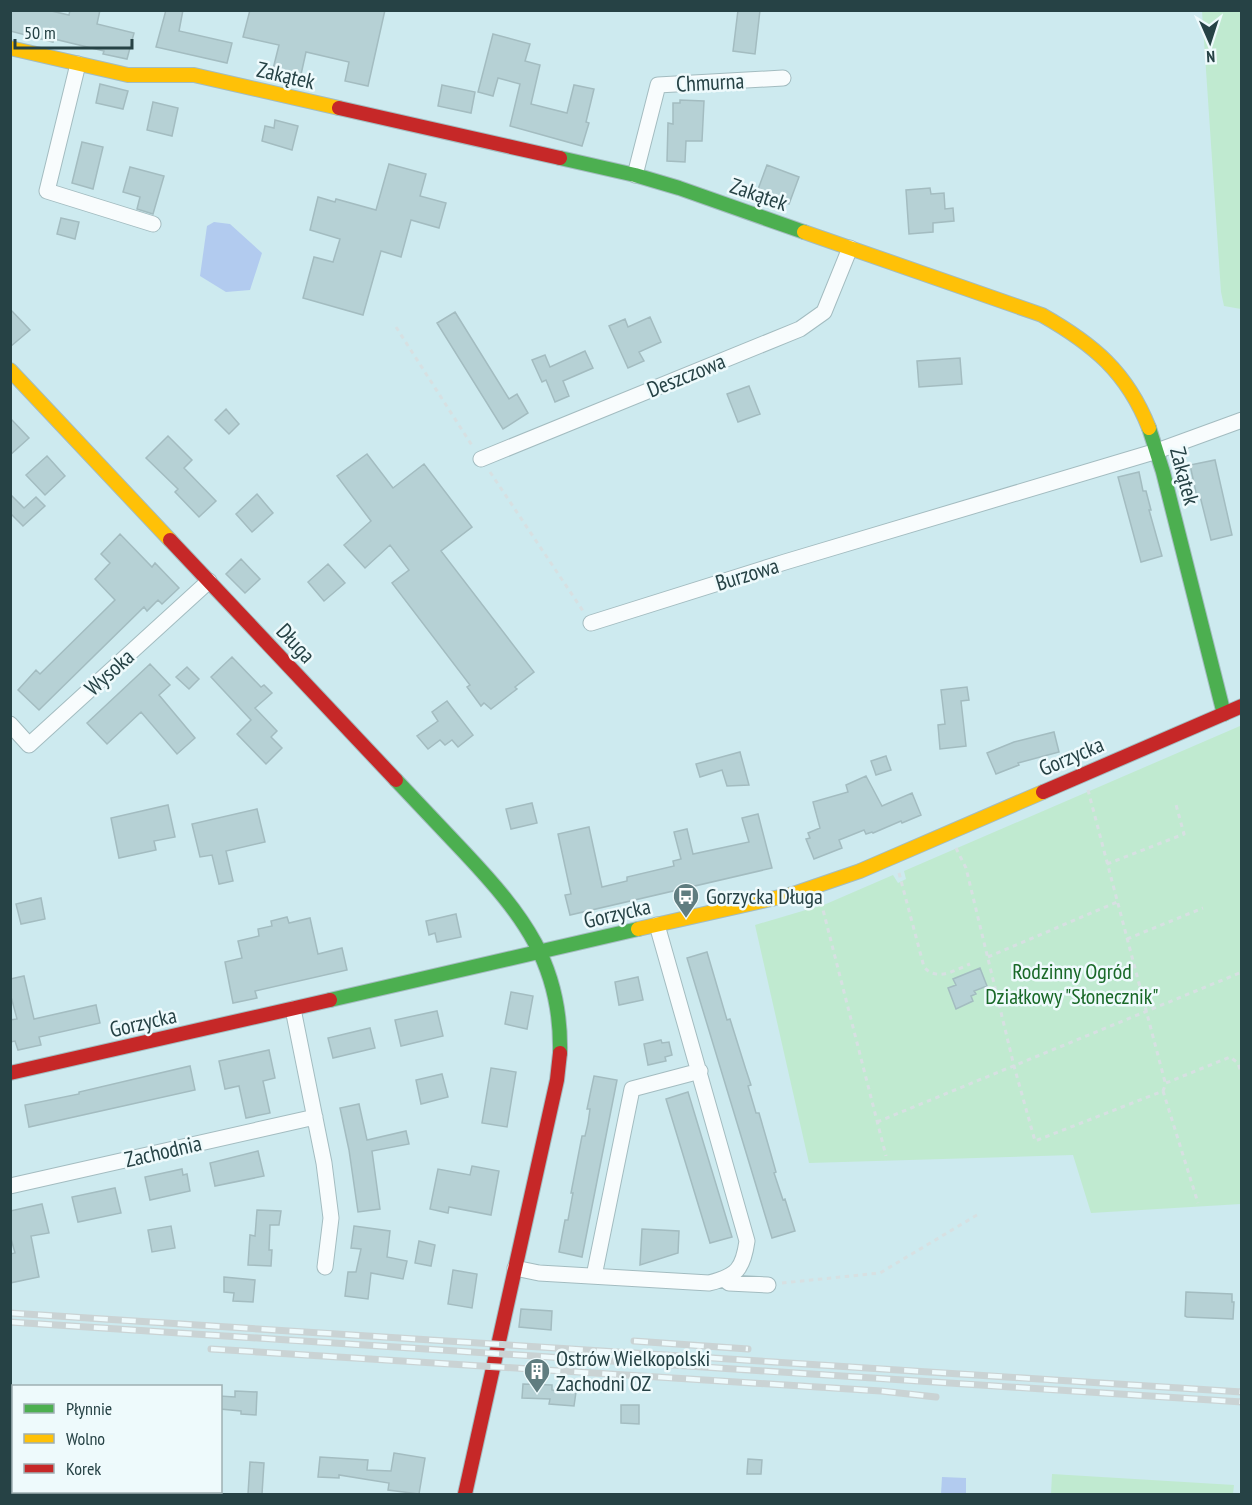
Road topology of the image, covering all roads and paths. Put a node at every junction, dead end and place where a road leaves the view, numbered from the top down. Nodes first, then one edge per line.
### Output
1 (10, 48) edge
2 (78, 64) junction
3 (783, 78) dead end
4 (635, 175) junction
5 (153, 224) dead end
6 (850, 248) junction
7 (396, 327) dead end
8 (10, 370) edge
9 (1242, 420) edge
10 (1157, 451) junction
11 (481, 459) junction
12 (209, 581) junction
13 (591, 623) joint
14 (1242, 706) edge
15 (1224, 714) junction
16 (10, 724) edge
17 (1088, 790) dead end
18 (1175, 801) dead end
19 (956, 848) dead end
20 (1107, 864) junction
21 (902, 881) dead end
22 (1118, 902) junction
23 (822, 905) dead end
24 (1203, 908) dead end
25 (657, 925) junction
26 (1127, 939) junction
27 (542, 952) junction
28 (988, 957) junction
29 (970, 964) dead end
30 (1242, 972) edge
31 (293, 1009) junction
32 (1147, 1010) junction
33 (1014, 1066) junction
34 (700, 1071) junction
35 (10, 1073) edge
36 (1242, 1076) edge
37 (1166, 1083) junction
38 (1163, 1091) junction
39 (315, 1117) junction
40 (877, 1122) junction
41 (886, 1156) dead end
42 (10, 1186) edge
43 (1198, 1203) dead end
44 (977, 1215) dead end
45 (325, 1267) dead end
46 (515, 1268) junction
47 (594, 1276) junction
48 (724, 1279) junction
49 (768, 1285) joint
50 (465, 1494) edge

1 - 2 street, Zakątek
2 - 4 street, Zakątek
2 - 5 street
3 - 4 street, Chmurna
4 - 6 street, Zakątek
6 - 10 street, Zakątek
6 - 11 street, Deszczowa
7 - 11 path
8 - 12 street, Długa
9 - 10 street, Burzowa
10 - 13 street, Burzowa
10 - 15 street, Zakątek
11 - 13 path
12 - 16 street, Wysoka
12 - 27 street, Długa
14 - 15 street, Gorzycka
15 - 25 street, Gorzycka
17 - 20 path
18 - 20 path
19 - 28 path
20 - 22 path
21 - 29 path
22 - 26 path
22 - 28 path
23 - 40 path
24 - 26 path
25 - 27 street, Gorzycka
25 - 34 street
26 - 32 path
27 - 31 street, Gorzycka
27 - 46 street, Długa
28 - 33 path
30 - 32 path
31 - 35 street, Gorzycka
31 - 39 street
32 - 33 path
32 - 37 path
33 - 38 path
33 - 40 path
34 - 47 street
34 - 48 street
36 - 37 path
37 - 38 path
38 - 43 path
39 - 42 street, Zachodnia
39 - 45 street
40 - 41 path
44 - 49 path
46 - 47 street
46 - 50 street, Długa
47 - 48 street
48 - 49 street

